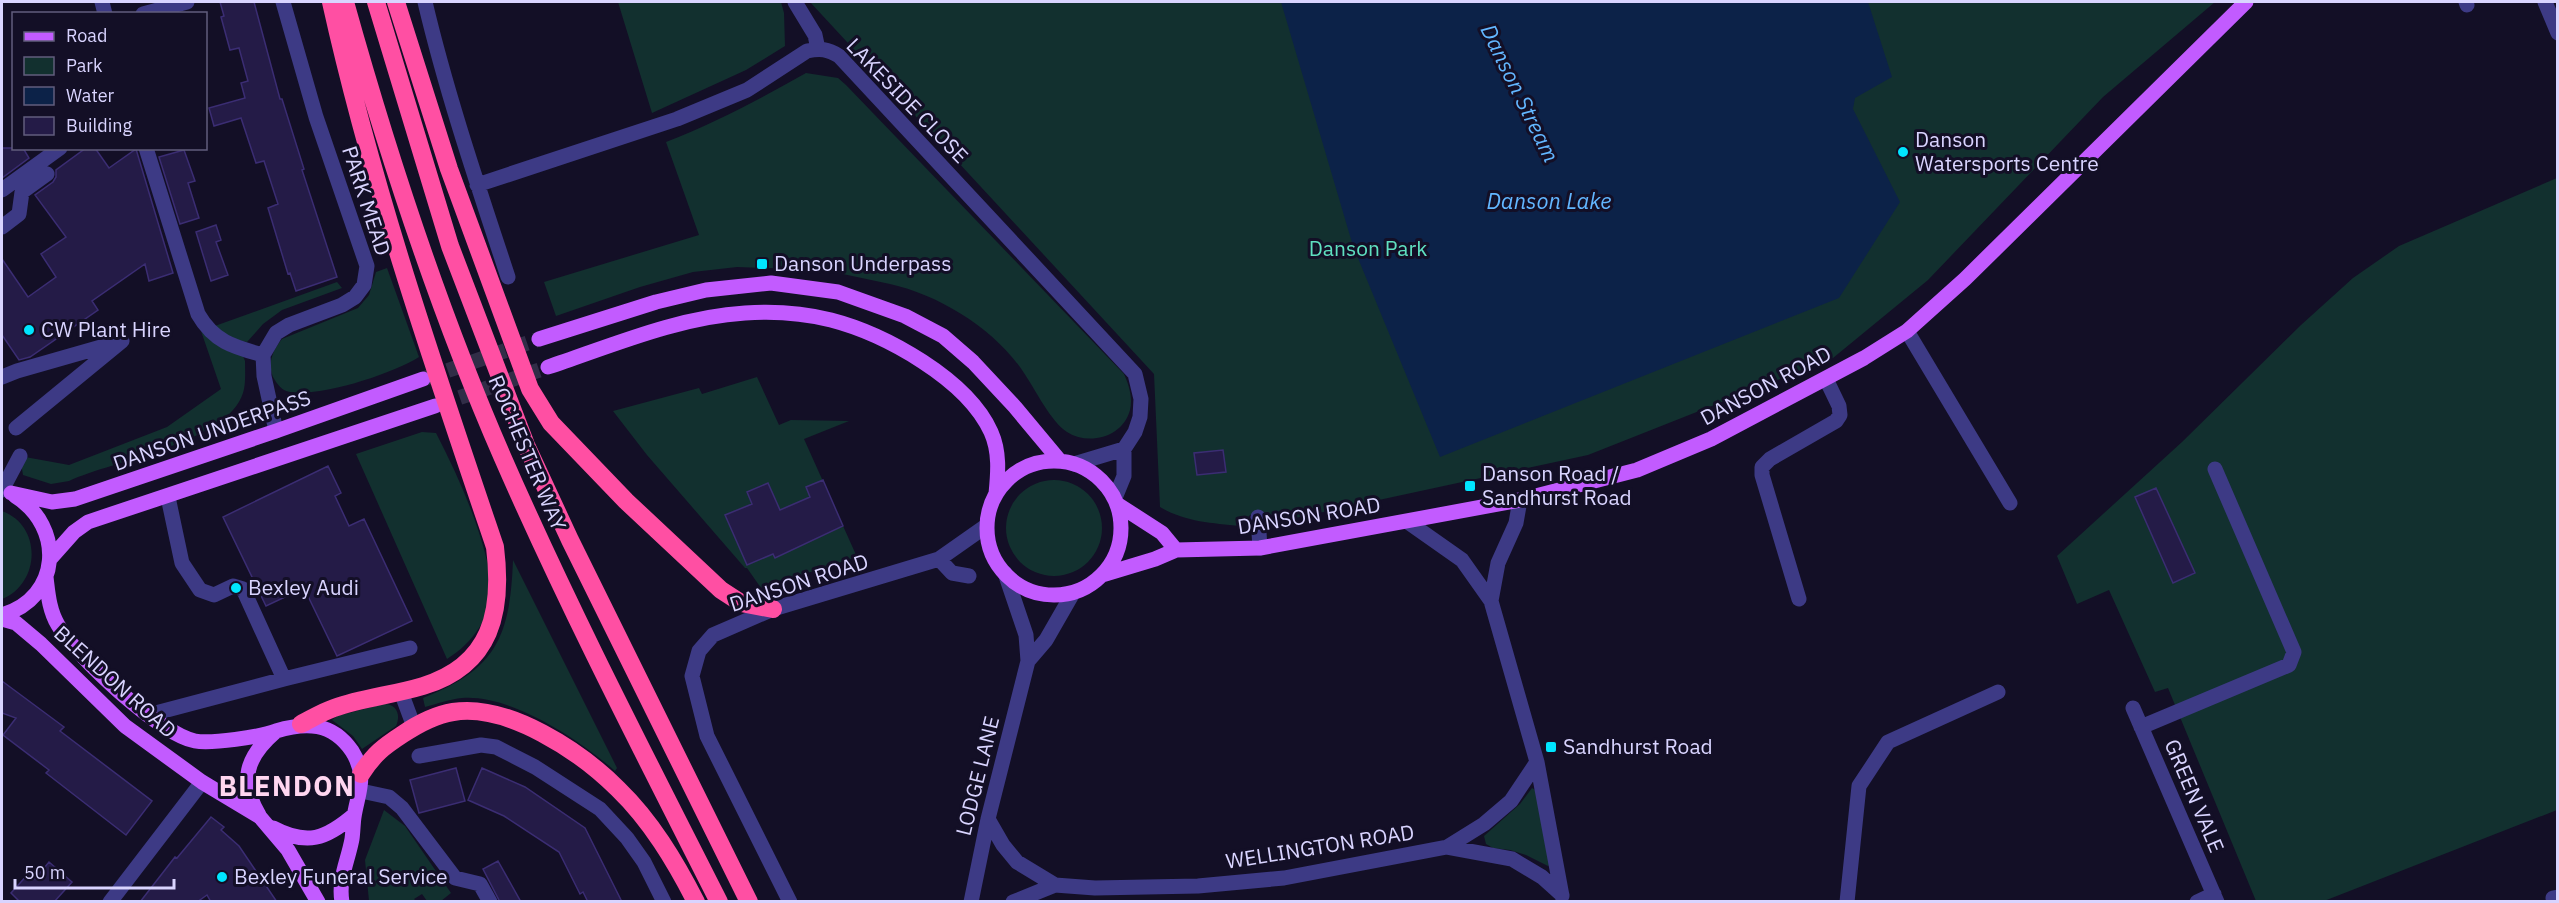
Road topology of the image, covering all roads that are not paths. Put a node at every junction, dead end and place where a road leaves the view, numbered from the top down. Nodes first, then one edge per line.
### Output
1 (188, 2) edge
2 (283, 2) edge
3 (331, 2) edge
4 (345, 2) edge
5 (376, 2) edge
6 (396, 2) edge
7 (425, 2) edge
8 (795, 2) edge
9 (2246, 2) edge
10 (2545, 2) edge
11 (150, 12) edge
12 (2558, 33) edge
13 (818, 49) junction
14 (57, 150) edge
15 (147, 150) edge
16 (47, 174) dead end
17 (477, 185) junction
18 (2, 190) edge
19 (2, 226) edge
20 (508, 277) dead end
21 (1907, 331) junction
22 (539, 339) tunnel mouth
23 (263, 355) junction
24 (548, 367) tunnel mouth
25 (2, 378) edge
26 (423, 379) tunnel mouth
27 (1826, 379) junction
28 (435, 406) tunnel mouth
29 (16, 428) dead end
30 (276, 431) junction
31 (1124, 449) junction
32 (20, 456) dead end
33 (1067, 462) junction
34 (2215, 469) dead end
35 (5, 491) edge
36 (996, 494) junction
37 (168, 497) junction
38 (1520, 500) junction
39 (1116, 501) junction
40 (2010, 503) dead end
41 (1258, 517) dead end
42 (1408, 522) junction
43 (987, 526) junction
44 (1260, 548) junction
45 (1176, 550) junction
46 (50, 559) junction
47 (939, 559) junction
48 (1005, 573) junction
49 (1102, 575) junction
50 (969, 576) dead end
51 (46, 577) junction
52 (1073, 593) junction
53 (1799, 599) dead end
54 (1491, 601) junction
55 (773, 609) junction
56 (2, 617) edge
57 (410, 648) dead end
58 (1028, 661) junction
59 (284, 679) junction
60 (401, 692) junction
61 (1998, 692) dead end
62 (2133, 708) dead end
63 (148, 715) junction
64 (301, 724) junction
65 (414, 727) junction
66 (2141, 727) junction
67 (275, 732) junction
68 (418, 756) dead end
69 (1537, 762) junction
70 (202, 782) junction
71 (361, 783) junction
72 (354, 815) junction
73 (988, 819) junction
74 (265, 822) junction
75 (1447, 847) junction
76 (1055, 885) junction
77 (118, 898) edge
78 (1562, 898) edge
79 (2215, 898) edge
80 (318, 902) edge
81 (342, 902) edge
82 (490, 902) edge
83 (664, 902) edge
84 (696, 902) edge
85 (719, 902) edge
86 (749, 902) edge
87 (790, 902) edge
88 (971, 902) edge
89 (1012, 902) edge
90 (1847, 902) edge
91 (2197, 902) edge

1 - 11 street
2 - 23 street, PARK MEAD
3 - 60 highway
4 - 85 highway, ROCHESTER WAY
5 - 86 highway, ROCHESTER WAY
6 - 55 highway
7 - 17 street
8 - 13 street
9 - 21 main road, DANSON ROAD
10 - 12 street
13 - 17 street, LAKESIDE CLOSE
13 - 31 street, LAKESIDE CLOSE
14 - 18 street
15 - 23 street
16 - 19 street
17 - 20 street
21 - 27 main road, DANSON ROAD
21 - 40 street
22 - 33 main road
23 - 30 street
24 - 36 main road
25 - 29 street
26 - 30 main road, DANSON UNDERPASS
27 - 38 main road, DANSON ROAD
27 - 53 street
28 - 37 main road
30 - 35 main road, DANSON UNDERPASS
31 - 33 street
31 - 39 street, LAKESIDE CLOSE
32 - 35 street
33 - 36 main road
33 - 39 main road
34 - 66 street
35 - 46 main road
36 - 43 main road
37 - 46 main road
37 - 59 street
38 - 42 main road, DANSON ROAD
38 - 54 street
39 - 45 main road
39 - 49 main road
41 - 44 street
42 - 44 main road, DANSON ROAD
42 - 54 street
43 - 47 street, DANSON ROAD
43 - 48 main road
44 - 45 main road, DANSON ROAD
45 - 49 main road, DANSON ROAD
46 - 51 main road
47 - 50 street
47 - 55 street, DANSON ROAD
48 - 52 main road
48 - 58 street, LODGE LANE
49 - 52 main road
51 - 56 main road
51 - 63 main road, BLENDON ROAD
52 - 58 street, LODGE LANE
54 - 69 street
55 - 87 street, DANSON ROAD
56 - 70 main road, BLENDON ROAD
57 - 59 street
58 - 73 street, LODGE LANE
59 - 63 street
60 - 64 highway
60 - 65 street
61 - 90 street
62 - 66 street, GREEN VALE
63 - 67 main road, BLENDON ROAD
64 - 67 main road, BLENDON ROAD
64 - 71 main road
65 - 71 highway
65 - 84 highway
66 - 79 street, GREEN VALE
67 - 74 main road, BLENDON ROAD
68 - 83 street
69 - 75 street, WELLINGTON ROAD
69 - 78 street
70 - 74 main road, BLENDON ROAD
70 - 77 street
71 - 72 main road
71 - 82 street
72 - 74 main road, BLENDON ROAD
72 - 81 main road
73 - 76 street, WELLINGTON ROAD
73 - 88 street, LODGE LANE
74 - 80 main road, BLENDON ROAD
75 - 76 street, WELLINGTON ROAD
75 - 78 street, WELLINGTON ROAD
76 - 89 street, WELLINGTON ROAD
79 - 91 street

